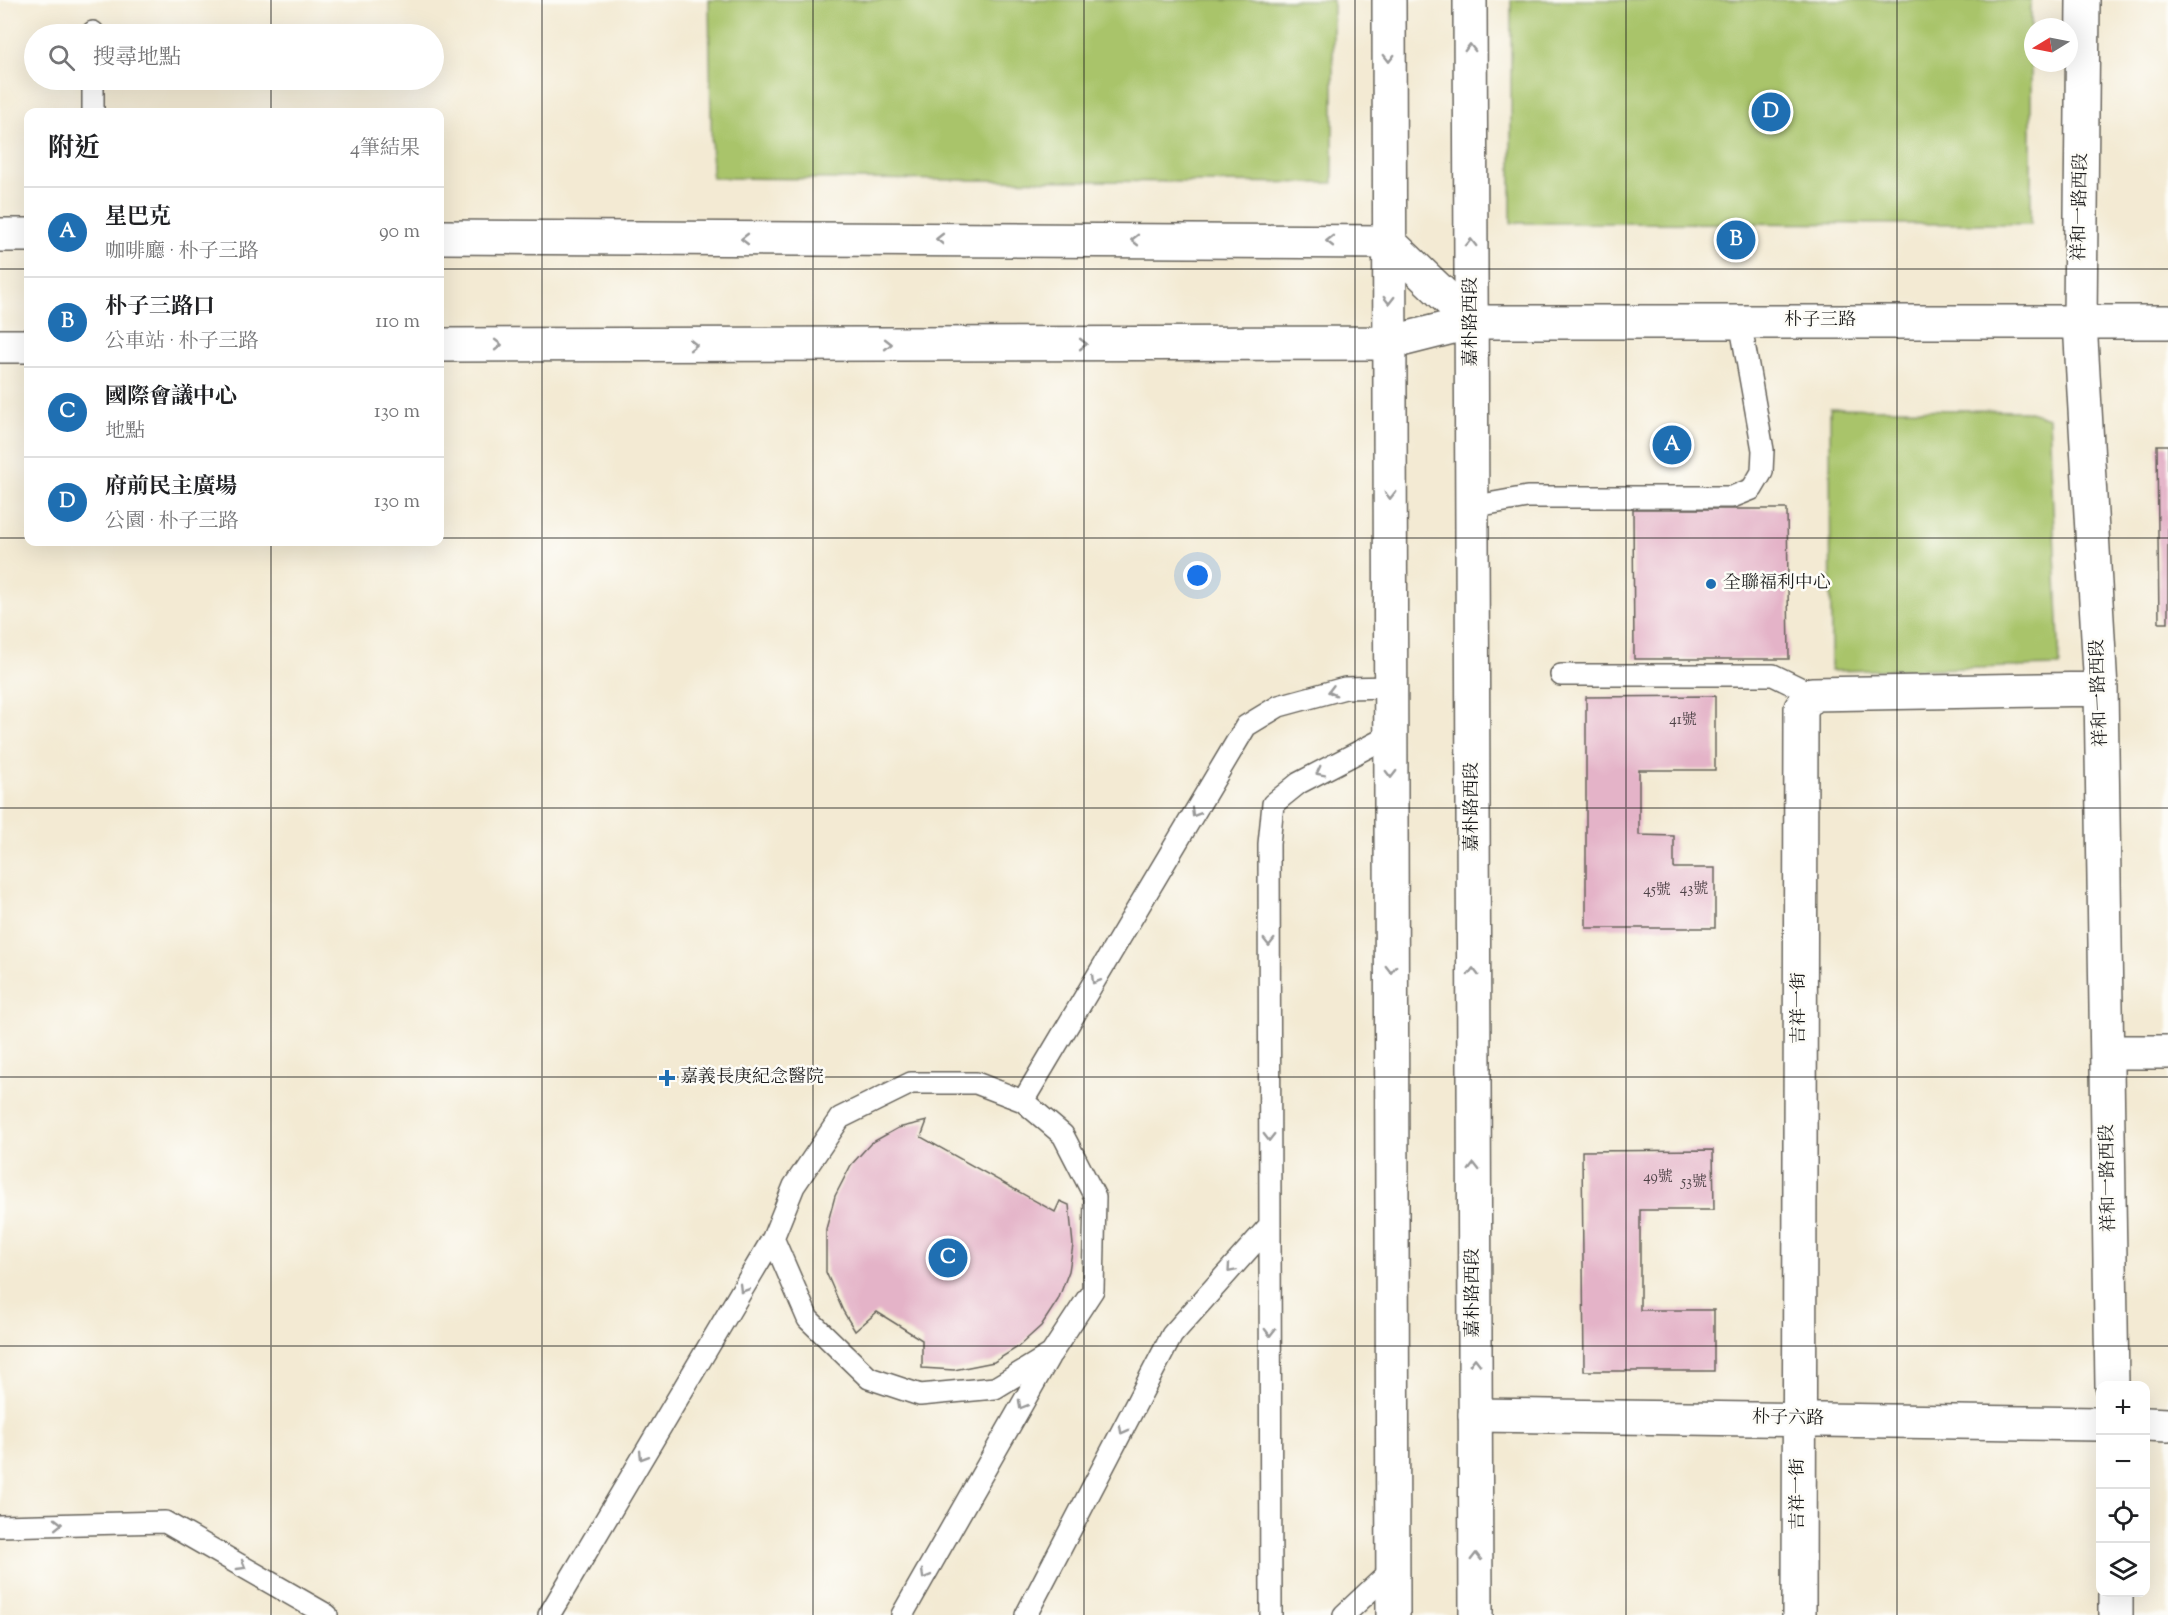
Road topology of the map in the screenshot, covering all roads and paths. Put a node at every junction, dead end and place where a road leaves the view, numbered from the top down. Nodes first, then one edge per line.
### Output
1 (1389, 0) edge
2 (1470, 0) edge
3 (2083, 0) edge
4 (93, 90) edge
5 (93, 108) edge
6 (0, 235) edge
7 (24, 235) edge
8 (444, 237) edge
9 (1389, 242) junction
10 (1740, 321) junction
11 (1472, 322) junction
12 (2080, 322) junction
13 (2168, 322) edge
14 (1389, 343) junction
15 (444, 345) edge
16 (0, 346) edge
17 (24, 346) edge
18 (1472, 507) junction
19 (1561, 675) dead end
20 (1390, 687) junction
21 (2101, 689) junction
22 (1812, 694) junction
23 (1391, 735) junction
24 (2107, 1052) junction
25 (2168, 1052) edge
26 (1023, 1101) junction
27 (1270, 1225) junction
28 (773, 1238) junction
29 (1051, 1354) junction
30 (2112, 1381) edge
31 (1475, 1415) junction
32 (1798, 1419) junction
33 (2096, 1424) edge
34 (2150, 1424) edge
35 (2168, 1425) edge
36 (0, 1526) edge
37 (1393, 1569) junction
38 (2116, 1597) edge
39 (317, 1613) edge
40 (549, 1615) edge
41 (902, 1615) edge
42 (1026, 1615) edge
43 (1271, 1615) edge
44 (1344, 1615) edge
45 (1394, 1615) edge
46 (1476, 1615) edge
47 (1799, 1615) edge
48 (2116, 1615) edge

1 -> 9 street
11 -> 2 street, 嘉朴路西段
3 - 12 street, 祥和一路西段
4 - 5 lane
6 - 7 street
9 -> 8 street
9 - 11 street
9 -> 14 street
10 - 11 street, 朴子三路
10 - 12 street, 朴子三路
10 - 18 lane
11 - 14 street, 朴子三路
11 - 18 street, 嘉朴路西段
12 - 13 street, 朴子三路
12 - 21 street, 祥和一路西段
15 -> 14 street, 朴子三路
14 -> 20 street
16 - 17 street
31 -> 18 street, 嘉朴路西段
19 - 22 lane
20 - 23 street
20 -> 26 lane
21 - 22 street
21 - 24 street, 祥和一路西段
22 - 32 street, 吉祥一街
23 -> 27 lane
23 -> 37 street
24 - 25 street
24 - 30 street, 祥和一路西段
26 - 28 lane
26 - 29 lane
27 -> 42 lane
27 -> 43 lane
28 - 29 lane
28 -> 40 lane
29 -> 41 lane
31 - 32 street, 朴子六路
46 -> 31 street, 嘉朴路西段
32 - 33 street, 朴子六路
32 - 47 street, 吉祥一街
34 - 35 street
36 -> 39 lane
37 - 44 lane
37 - 45 street
38 - 48 street

